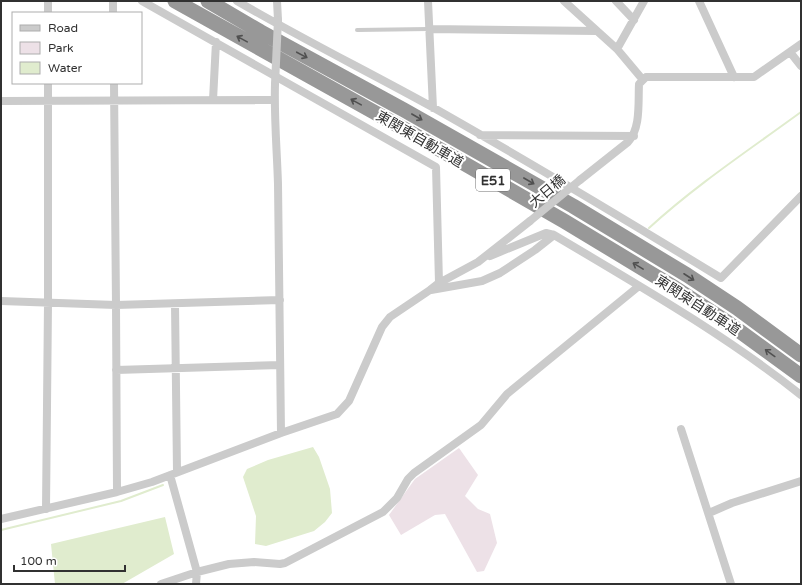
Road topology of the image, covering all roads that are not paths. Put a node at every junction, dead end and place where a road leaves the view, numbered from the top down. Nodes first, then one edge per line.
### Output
1 (48, 1) edge
2 (113, 1) edge
3 (142, 1) edge
4 (175, 1) edge
5 (208, 1) edge
6 (237, 1) edge
7 (277, 1) edge
8 (428, 1) edge
9 (564, 1) edge
10 (616, 1) edge
11 (644, 1) edge
12 (699, 1) edge
13 (48, 12) edge
14 (113, 12) edge
15 (634, 20) junction
16 (429, 29) junction
17 (357, 30) dead end
18 (597, 31) junction
19 (216, 42) junction
20 (801, 44) edge
21 (617, 49) junction
22 (790, 52) junction
23 (801, 66) edge
24 (734, 77) junction
25 (643, 80) junction
26 (48, 84) edge
27 (114, 84) edge
28 (213, 100) junction
29 (274, 100) junction
30 (1, 101) edge
31 (48, 101) junction
32 (115, 102) junction
33 (433, 108) junction
34 (480, 135) junction
35 (634, 136) junction
36 (801, 196) edge
37 (554, 235) junction
38 (478, 262) junction
39 (439, 283) junction
40 (639, 286) junction
41 (430, 290) junction
42 (280, 300) junction
43 (1, 301) edge
44 (48, 303) junction
45 (175, 304) junction
46 (116, 306) junction
47 (801, 355) edge
48 (280, 365) junction
49 (176, 367) junction
50 (116, 370) junction
51 (801, 376) edge
52 (801, 395) edge
53 (681, 429) dead end
54 (281, 433) junction
55 (174, 474) junction
56 (801, 481) edge
57 (117, 492) junction
58 (46, 509) junction
59 (709, 513) junction
60 (1, 519) edge
61 (197, 572) junction
62 (161, 584) edge
63 (196, 584) edge
64 (731, 584) edge

1 - 13 street
2 - 14 street
3 - 19 street
51 -> 4 highway, 東関東自動車道 / E51
5 -> 47 highway, 東関東自動車道 / E51
6 - 33 street
7 - 29 street, bridge
8 - 16 street
9 - 18 street
10 - 15 street
11 - 15 street
12 - 24 street
15 - 21 street
16 - 17 lane
16 - 18 street
16 - 33 street
18 - 21 street
19 - 28 street
19 - 39 street
20 - 22 street
21 - 25 street
22 - 23 street
22 - 24 street
24 - 25 street
25 - 35 street
26 - 31 street
27 - 32 street
28 - 29 street
28 - 32 street
29 - 42 street
30 - 31 street
31 - 32 street
31 - 44 street
32 - 46 street
33 - 34 street
34 - 35 street
34 - 36 street
35 - 38 street, 大日橋, bridge
37 - 38 street
37 - 40 street
37 - 41 street
38 - 39 street
39 - 41 street
40 - 52 street
40 - 61 street
41 - 54 street
42 - 45 street
42 - 48 street
43 - 44 street
44 - 46 street
44 - 58 street
45 - 46 street
45 - 49 street
46 - 50 street
48 - 49 street
48 - 54 street
49 - 50 street
49 - 55 street
50 - 57 street
53 - 59 street
54 - 55 street
55 - 57 street
55 - 61 street
56 - 59 street
57 - 58 street
58 - 60 street
59 - 64 street
61 - 62 street
61 - 63 street

